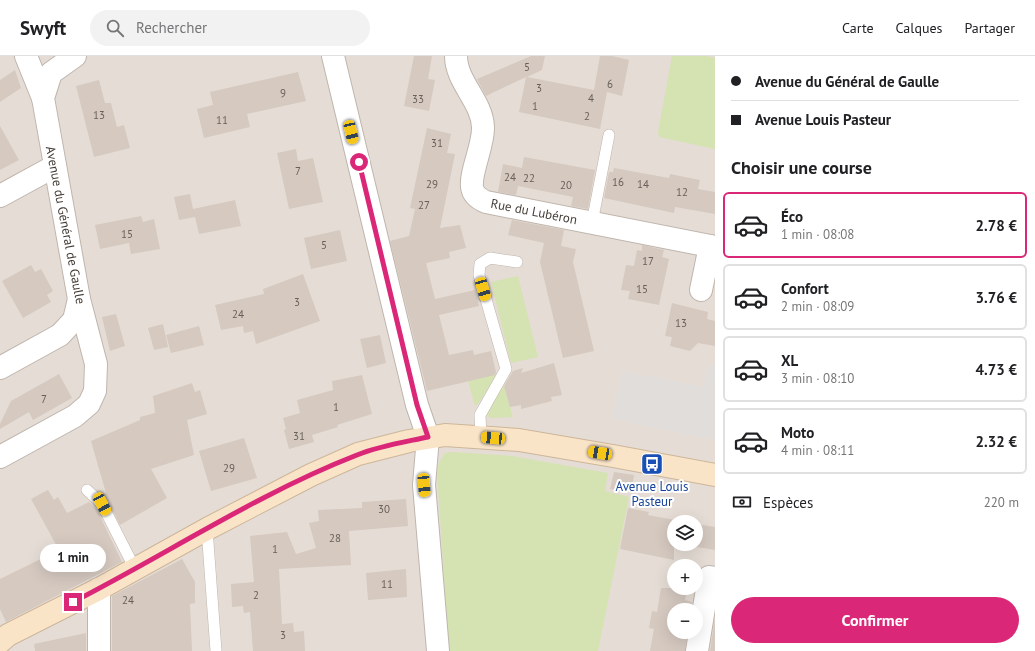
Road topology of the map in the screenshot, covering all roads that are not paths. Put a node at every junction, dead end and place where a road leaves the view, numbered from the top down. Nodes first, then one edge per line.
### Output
1 (26, 56) edge
2 (75, 56) edge
3 (333, 56) edge
4 (456, 56) edge
5 (43, 98) junction
6 (609, 136) dead end
7 (54, 166) junction
8 (0, 196) edge
9 (592, 223) junction
10 (712, 247) edge
11 (517, 262) dead end
12 (701, 290) dead end
13 (79, 299) junction
14 (0, 368) edge
15 (428, 437) junction
16 (480, 437) junction
17 (0, 457) edge
18 (715, 476) edge
19 (87, 490) dead end
20 (207, 528) junction
21 (135, 569) junction
22 (715, 578) edge
23 (99, 589) junction
24 (0, 642) edge
25 (99, 651) edge
26 (216, 651) edge
27 (438, 651) edge
28 (697, 651) edge

1 - 5 street
2 - 5 street, Avenue du Général de Gaulle
3 - 15 street
4 - 9 street, Rue du Lubéron
5 - 7 street, Avenue du Général de Gaulle
6 - 9 lane
7 - 8 street
7 - 13 street, Avenue du Général de Gaulle
9 - 10 street, Rue du Lubéron
10 - 12 street
11 - 16 lane
13 - 14 street
13 - 17 street, Avenue du Général de Gaulle
15 - 16 street
15 - 20 street
15 - 27 street
16 - 18 street
19 - 21 lane
20 - 21 street
20 - 26 lane
21 - 23 street
22 - 28 street
23 - 24 street
23 - 25 street

